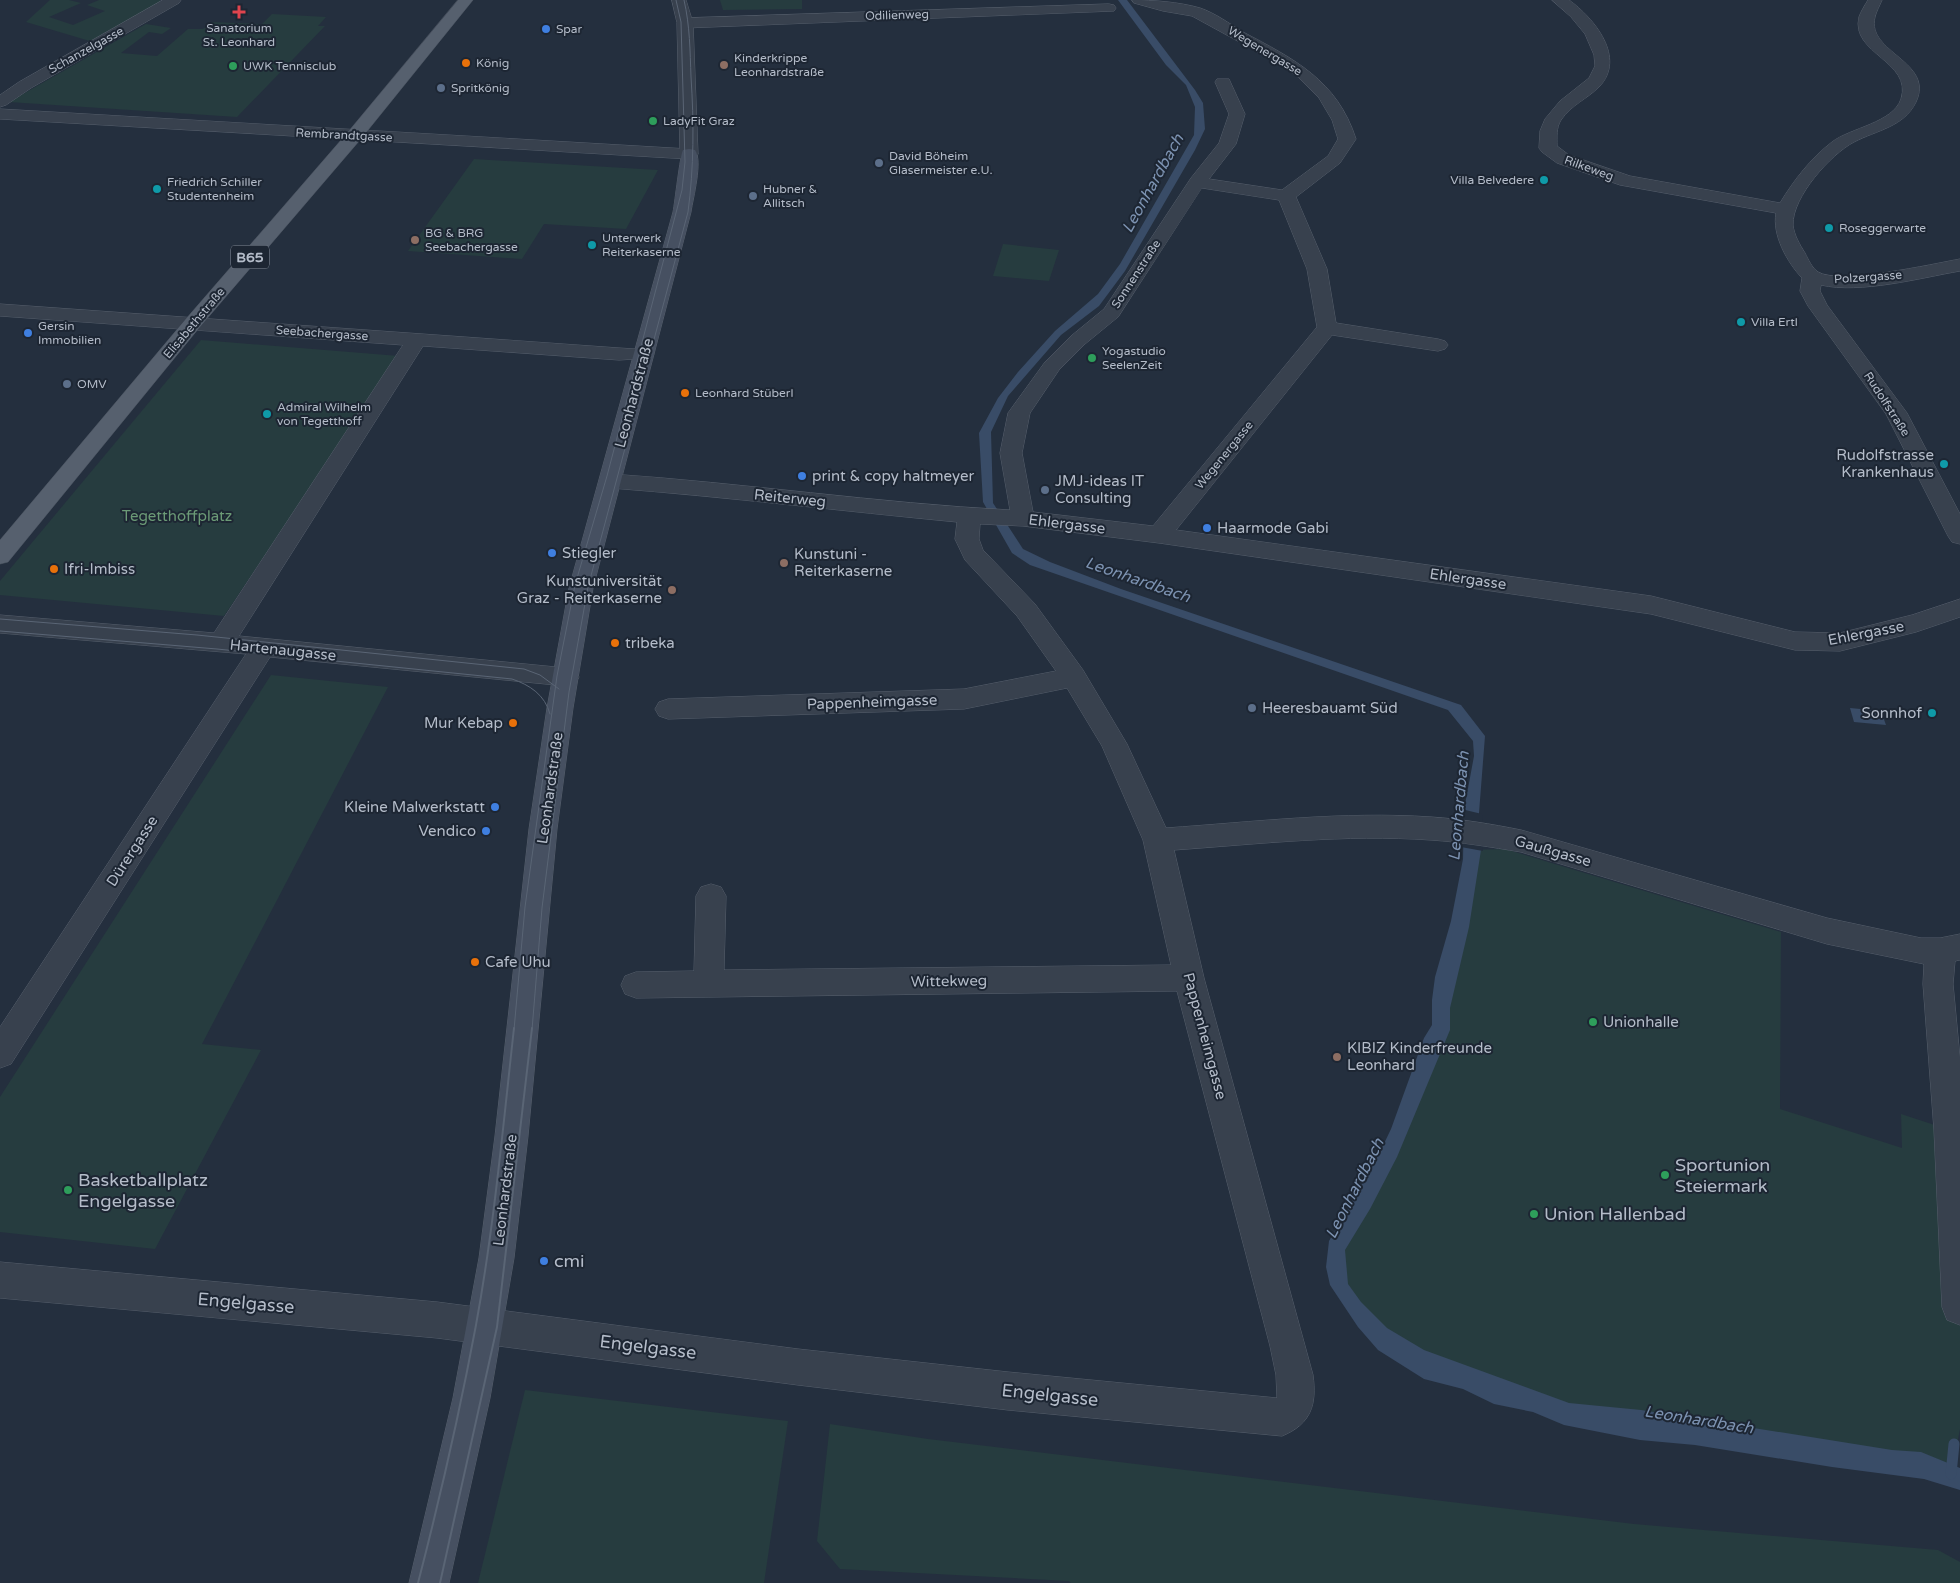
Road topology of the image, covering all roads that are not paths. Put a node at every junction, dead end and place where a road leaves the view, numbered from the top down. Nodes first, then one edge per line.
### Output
1 (174, 0) edge
2 (466, 0) edge
3 (679, 0) edge
4 (1139, 0) edge
5 (1559, 0) edge
6 (1875, 0) edge
7 (1108, 8) dead end
8 (685, 23) junction
9 (1223, 82) dead end
10 (0, 102) edge
11 (0, 114) edge
12 (354, 136) junction
13 (689, 154) junction
14 (1197, 182) junction
15 (1286, 196) junction
16 (1786, 209) junction
17 (1958, 267) edge
18 (1812, 276) junction
19 (0, 310) edge
20 (192, 324) junction
21 (1326, 328) junction
22 (417, 339) junction
23 (1438, 345) dead end
24 (644, 354) junction
25 (611, 481) junction
26 (976, 516) junction
27 (1017, 518) junction
28 (1159, 535) junction
29 (1960, 536) edge
30 (0, 556) edge
31 (1960, 608) edge
32 (0, 624) edge
33 (221, 643) junction
34 (263, 648) junction
35 (566, 677) junction
36 (1074, 677) junction
37 (668, 709) dead end
38 (1157, 840) junction
39 (711, 896) dead end
40 (1950, 949) edge
41 (1190, 978) junction
42 (709, 984) junction
43 (636, 985) dead end
44 (0, 1054) edge
45 (0, 1280) edge
46 (1960, 1307) edge
47 (486, 1326) junction
48 (1293, 1409) joint
49 (429, 1583) edge

1 - 10 street, Schanzelgasse
2 - 12 main road, Elisabethstraße / B65
3 - 8 street, Leonhardstraße
4 - 15 street, Wegenergasse
5 - 16 street, Rilkeweg
6 - 16 street
7 - 8 street, Odilienweg
8 - 13 street, Leonhardstraße
9 - 14 street, Sonnenstraße
11 - 12 street, Rembrandtgasse
12 - 13 street, Rembrandtgasse
12 - 20 main road, Elisabethstraße / B65
13 - 24 main road, Leonhardstraße
14 - 15 street
14 - 27 street, Sonnenstraße
15 - 21 street
16 - 18 street, Polzergasse
17 - 18 street, Polzergasse
18 - 29 street, Rudolfstraße
19 - 20 street, Seebachergasse
20 - 22 street, Seebachergasse
20 - 30 main road, Elisabethstraße / B65
21 - 23 street
21 - 28 street, Wegenergasse
22 - 24 street, Seebachergasse
22 - 33 street
24 - 25 main road, Leonhardstraße
25 - 26 street, Reiterweg
25 - 35 main road, Leonhardstraße
26 - 27 street, Ehlergasse
26 - 36 street, Pappenheimgasse
27 - 28 street, Ehlergasse
28 - 31 street, Ehlergasse
32 - 33 street, Hartenaugasse
33 - 34 street, Hartenaugasse
34 - 35 street, Hartenaugasse
34 - 44 street, Dürergasse
35 - 47 main road, Leonhardstraße
36 - 37 street, Pappenheimgasse
36 - 38 street, Pappenheimgasse
38 - 40 street, Gaußgasse
38 - 41 street, Pappenheimgasse
39 - 42 street
40 - 46 street
41 - 42 street, Wittekweg
41 - 48 street, Pappenheimgasse
42 - 43 street, Wittekweg
45 - 47 street, Engelgasse
47 - 48 street, Engelgasse
47 - 49 main road, Leonhardstraße

